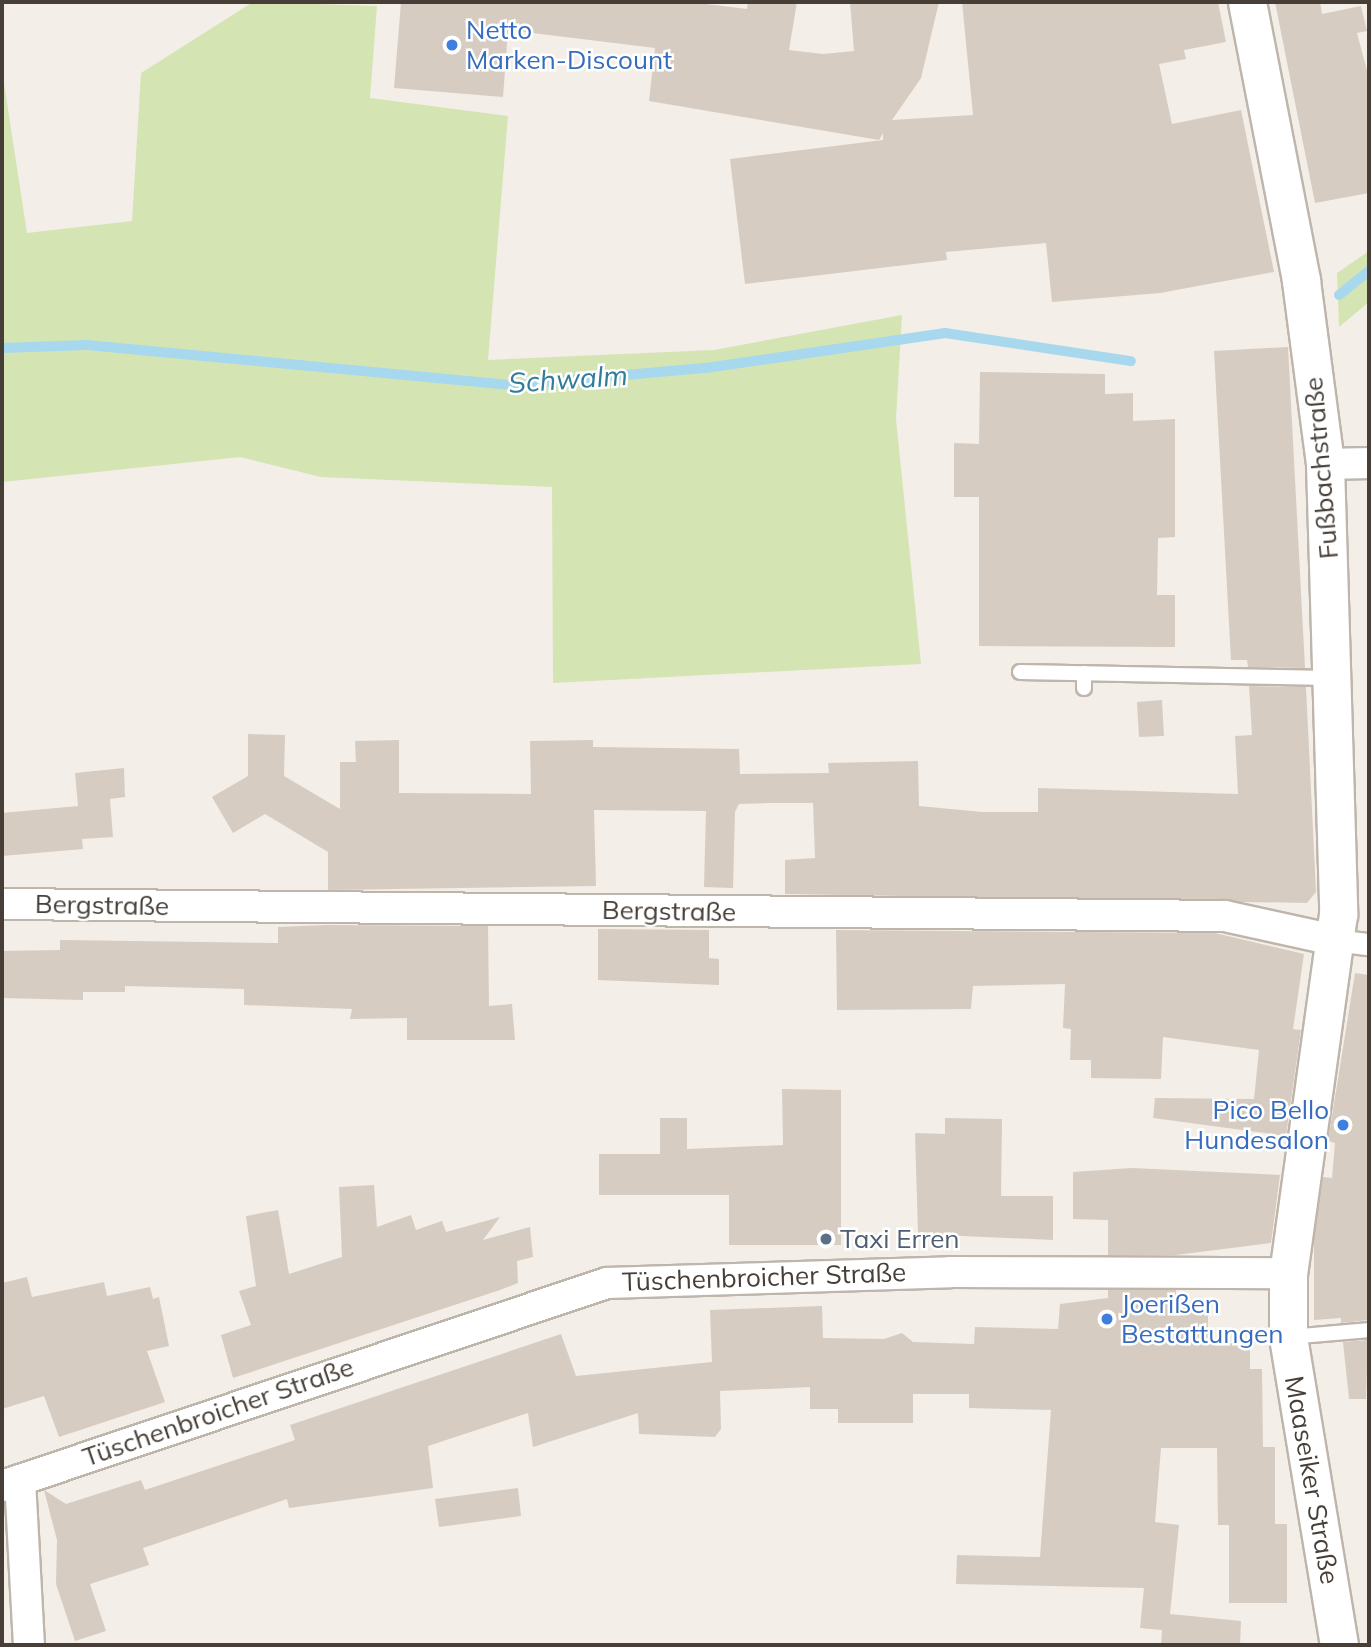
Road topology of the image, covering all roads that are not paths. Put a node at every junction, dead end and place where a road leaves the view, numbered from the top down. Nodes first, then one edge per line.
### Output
1 (1247, 2) edge
2 (1369, 463) edge
3 (1325, 464) junction
4 (1020, 672) dead end
5 (1335, 678) junction
6 (2, 904) edge
7 (1352, 942) edge
8 (1288, 1273) junction
9 (1369, 1330) edge
10 (1288, 1337) junction
11 (11, 1483) edge
12 (29, 1645) edge
13 (1339, 1645) edge

1 - 3 street, Fußbachstraße
2 - 3 street
3 - 5 street, Fußbachstraße
4 - 5 lane
5 - 7 street, Fußbachstraße
6 - 7 street, Bergstraße
7 - 8 street, Maaseiker Straße
8 - 10 street, Maaseiker Straße
8 - 11 street, Tüschenbroicher Straße
9 - 10 lane
10 - 13 street, Maaseiker Straße
11 - 12 street, Tüschenbroicher Straße

